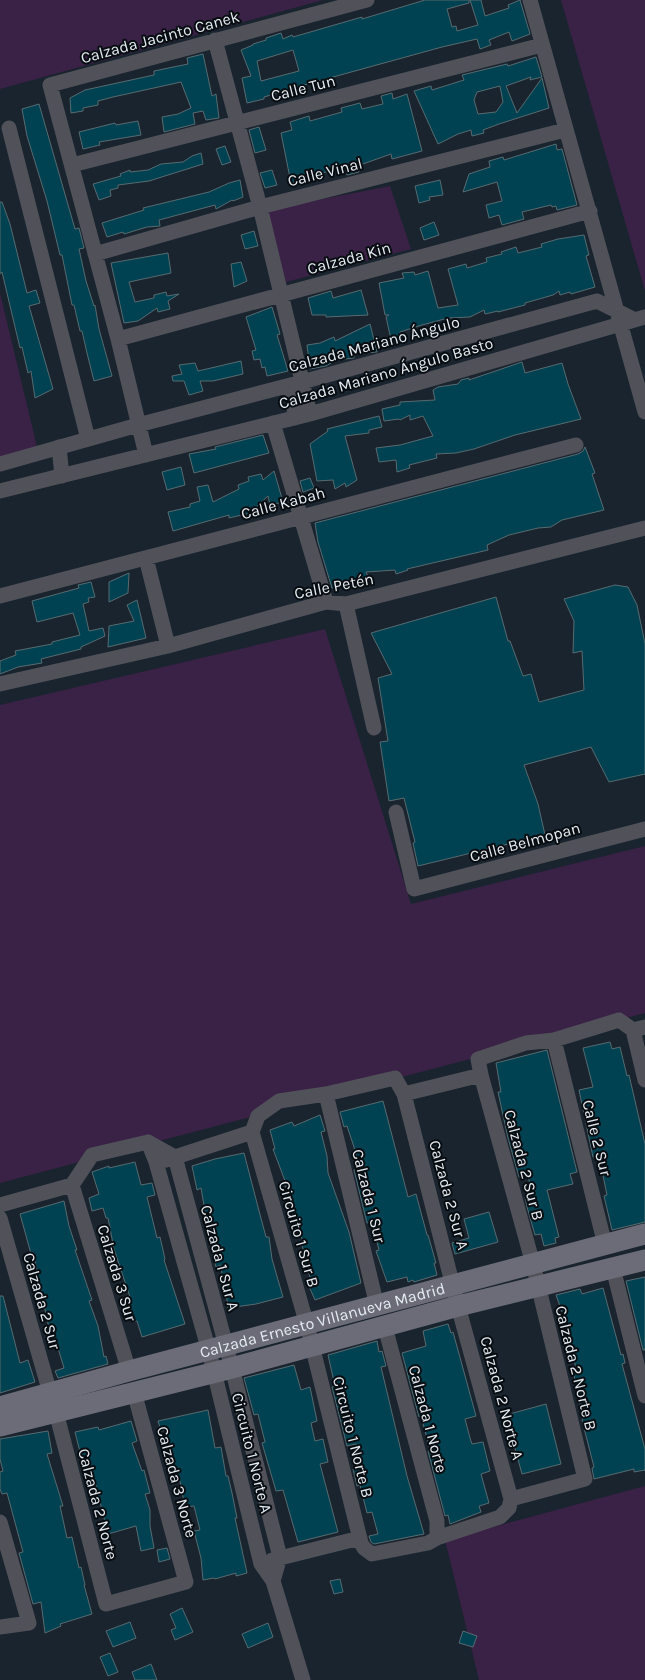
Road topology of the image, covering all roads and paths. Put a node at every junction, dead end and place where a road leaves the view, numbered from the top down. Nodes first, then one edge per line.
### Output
1 (367, 0) edge
2 (530, 0) edge
3 (215, 40) junction
4 (542, 46) junction
5 (238, 123) junction
6 (8, 128) dead end
7 (565, 130) junction
8 (72, 165) junction
9 (260, 207) junction
10 (590, 211) junction
11 (95, 254) junction
12 (281, 294) junction
13 (630, 318) edge
14 (118, 339) junction
15 (297, 384) junction
16 (645, 412) edge
17 (302, 416) junction
18 (273, 424) junction
19 (138, 425) junction
20 (88, 439) junction
21 (576, 445) dead end
22 (59, 447) junction
23 (146, 454) junction
24 (0, 464) edge
25 (62, 476) junction
26 (0, 491) edge
27 (300, 516) junction
28 (645, 528) edge
29 (146, 558) junction
30 (0, 596) edge
31 (326, 602) junction
32 (346, 604) junction
33 (168, 646) junction
34 (0, 684) edge
35 (374, 728) dead end
36 (396, 812) dead end
37 (645, 829) edge
38 (639, 1028) edge
39 (554, 1040) junction
40 (481, 1076) junction
41 (645, 1080) edge
42 (326, 1094) junction
43 (404, 1094) junction
44 (252, 1132) junction
45 (148, 1142) junction
46 (175, 1157) junction
47 (156, 1162) junction
48 (72, 1185) junction
49 (0, 1205) edge
50 (0, 1218) edge
51 (645, 1234) edge
52 (605, 1245) junction
53 (645, 1260) edge
54 (533, 1264) junction
55 (613, 1268) junction
56 (538, 1286) junction
57 (456, 1296) junction
58 (377, 1306) junction
59 (385, 1327) junction
60 (310, 1335) junction
61 (217, 1348) junction
62 (129, 1371) junction
63 (223, 1371) junction
64 (134, 1392) junction
65 (645, 1396) edge
66 (53, 1403) junction
67 (0, 1407) edge
68 (0, 1426) edge
69 (511, 1499) junction
70 (0, 1522) edge
71 (360, 1538) junction
72 (437, 1538) junction
73 (280, 1557) junction
74 (261, 1564) junction
75 (273, 1581) junction
76 (106, 1604) joint
77 (0, 1627) edge
78 (303, 1680) edge

1 - 3 street, Calzada Jacinto Canek
2 - 4 street
3 - 5 street
3 - 8 street, Calzada Jacinto Canek
4 - 5 street, Calle Tun
4 - 7 street
5 - 8 street, Calle Tun
5 - 9 street
6 - 20 street
7 - 9 street, Calle Vinal
7 - 10 street
8 - 11 street
9 - 11 street, Calle Vinal
9 - 12 street
10 - 12 street, Calzada Kin
10 - 13 street
11 - 14 street
12 - 14 street, Calzada Kin
12 - 15 street
13 - 15 street, Calzada Mariano Ángulo
13 - 16 street
13 - 17 street, Calzada Mariano Ángulo Basto
14 - 19 street
15 - 17 street
15 - 19 street, Calzada Mariano Ángulo
17 - 18 street, Calzada Mariano Ángulo Basto
18 - 23 street, Calzada Mariano Ángulo Basto
18 - 27 street
19 - 20 street, Calzada Mariano Ángulo
19 - 23 street
20 - 22 street, Calzada Mariano Ángulo
21 - 27 street, Calle Kabah
22 - 24 street, Calzada Mariano Ángulo
22 - 25 street
23 - 25 street, Calzada Mariano Ángulo Basto
25 - 26 street, Calzada Mariano Ángulo Basto
27 - 29 street, Calle Kabah
27 - 31 street
28 - 32 street, Calle Petén
29 - 30 street, Calle Kabah
29 - 33 street
31 - 32 street, Calle Petén
31 - 33 street, Calle Petén
32 - 35 street
33 - 34 street, Calle Petén
36 - 37 street, Calle Belmopan
38 - 39 street
38 - 41 street
39 - 40 street
39 - 52 street, Calle 2 Sur
40 - 43 street
40 - 54 street, Calzada 2 Sur B
42 - 43 street
42 - 44 street
42 - 58 street, Calzada 1 Sur
43 - 57 street, Calzada 2 Sur A
44 - 46 street
44 - 60 street, Circuito 1 Sur B
45 - 46 street
45 - 47 street
45 - 48 street
46 - 47 street
46 - 61 street, Calzada 1 Sur A
47 - 61 street
48 - 49 street
48 - 62 street, Calzada 3 Sur
50 - 66 street, Calzada 2 Sur
51 - 52 street, Calzada Ernesto Villanueva Madrid
52 - 54 street, Calzada Ernesto Villanueva Madrid
53 - 55 street, Calzada Ernesto Villanueva Madrid
54 - 56 street, Calzada 2 Norte B
54 - 57 street, Calzada Ernesto Villanueva Madrid
55 - 56 street, Calzada Ernesto Villanueva Madrid
55 - 65 street
56 - 57 street, Calzada Ernesto Villanueva Madrid
56 - 69 street, Calzada 2 Norte B
57 - 58 street, Calzada Ernesto Villanueva Madrid
57 - 59 street, Calzada Ernesto Villanueva Madrid
57 - 69 street, Calzada 2 Norte A
58 - 60 street, Calzada Ernesto Villanueva Madrid
59 - 60 street, Calzada Ernesto Villanueva Madrid
59 - 72 street, Calzada 1 Norte
60 - 61 street, Calzada Ernesto Villanueva Madrid
60 - 63 street, Calzada Ernesto Villanueva Madrid
60 - 71 street, Circuito 1 Norte B
61 - 62 street, Calzada Ernesto Villanueva Madrid
61 - 63 street, Circuito 1 Norte A
62 - 66 street, Calzada Ernesto Villanueva Madrid
63 - 64 street, Calzada Ernesto Villanueva Madrid
63 - 73 street, Circuito 1 Norte A
63 - 74 street, Circuito 1 Norte A
64 - 66 street, Calzada Ernesto Villanueva Madrid
64 - 76 street, Calzada 3 Norte
66 - 67 street, Calzada Ernesto Villanueva Madrid
66 - 68 street, Calzada Ernesto Villanueva Madrid
66 - 76 street, Calzada 2 Norte
69 - 72 street
70 - 77 street
71 - 72 street
71 - 73 street
73 - 74 street
73 - 75 street
74 - 75 street
75 - 78 street

